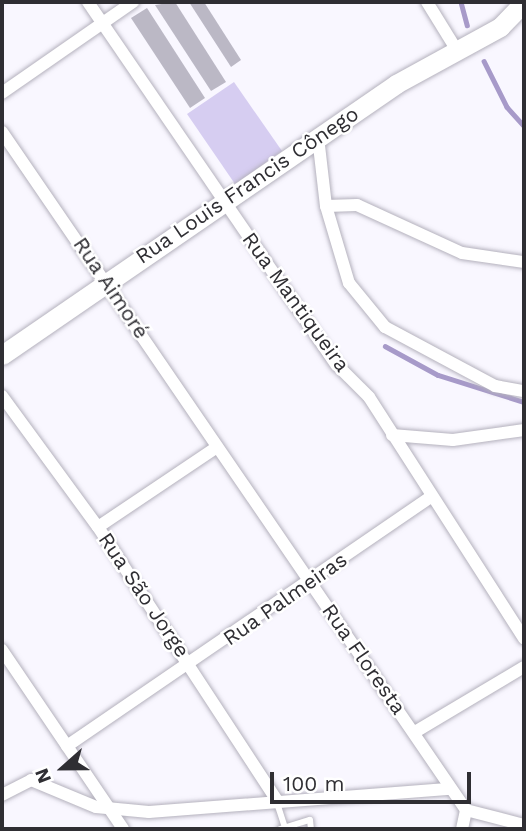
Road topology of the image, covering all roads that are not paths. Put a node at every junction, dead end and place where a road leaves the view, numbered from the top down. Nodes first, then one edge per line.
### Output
1 (88, 2) edge
2 (134, 2) edge
3 (427, 2) edge
4 (524, 2) edge
5 (103, 23) junction
6 (524, 24) edge
7 (500, 27) junction
8 (456, 49) junction
9 (2, 93) edge
10 (2, 132) edge
11 (318, 137) junction
12 (224, 201) junction
13 (326, 206) junction
14 (524, 261) edge
15 (107, 280) junction
16 (2, 355) edge
17 (524, 391) edge
18 (2, 396) edge
19 (524, 429) edge
20 (392, 435) junction
21 (217, 447) junction
22 (432, 496) junction
23 (98, 527) junction
24 (310, 582) junction
25 (524, 636) edge
26 (2, 650) edge
27 (190, 664) junction
28 (524, 667) edge
29 (415, 732) junction
30 (67, 746) junction
31 (450, 789) junction
32 (2, 794) edge
33 (277, 801) junction
34 (107, 808) junction
35 (466, 810) junction
36 (524, 825) edge
37 (282, 827) edge
38 (122, 829) edge
39 (311, 829) edge
40 (462, 829) edge

1 - 5 street, Rua Mantiqueira
2 - 5 street
3 - 8 street
4 - 7 main road
5 - 9 street
5 - 12 street, Rua Mantiqueira
6 - 7 main road
7 - 8 main road, Rua Louis Francis Cônego
8 - 11 main road, Rua Louis Francis Cônego
10 - 15 street, Rua Aimoré
11 - 12 main road, Rua Louis Francis Cônego
11 - 13 street
12 - 15 main road, Rua Louis Francis Cônego
12 - 20 street, Rua Mantiqueira
13 - 14 street
13 - 17 street
15 - 16 main road, Rua Louis Francis Cônego
15 - 21 street, Rua Aimoré
18 - 23 street, Rua São Jorge
19 - 20 street
20 - 22 street, Rua Mantiqueira
21 - 23 street
21 - 24 street, Rua Floresta
22 - 24 street, Rua Palmeiras
22 - 25 street, Rua Mantiqueira
23 - 27 street, Rua São Jorge
24 - 27 street, Rua Palmeiras
24 - 29 street, Rua Floresta
26 - 30 street
27 - 30 street, Rua Palmeiras
27 - 33 street, Rua São Jorge
28 - 29 street, Rua Floresta
29 - 31 street, Rua Floresta
30 - 34 street
31 - 33 street
31 - 35 street, Rua Floresta
32 - 34 street
33 - 34 street
33 - 37 lane
34 - 38 street
35 - 36 street
35 - 40 street
37 - 39 lane

